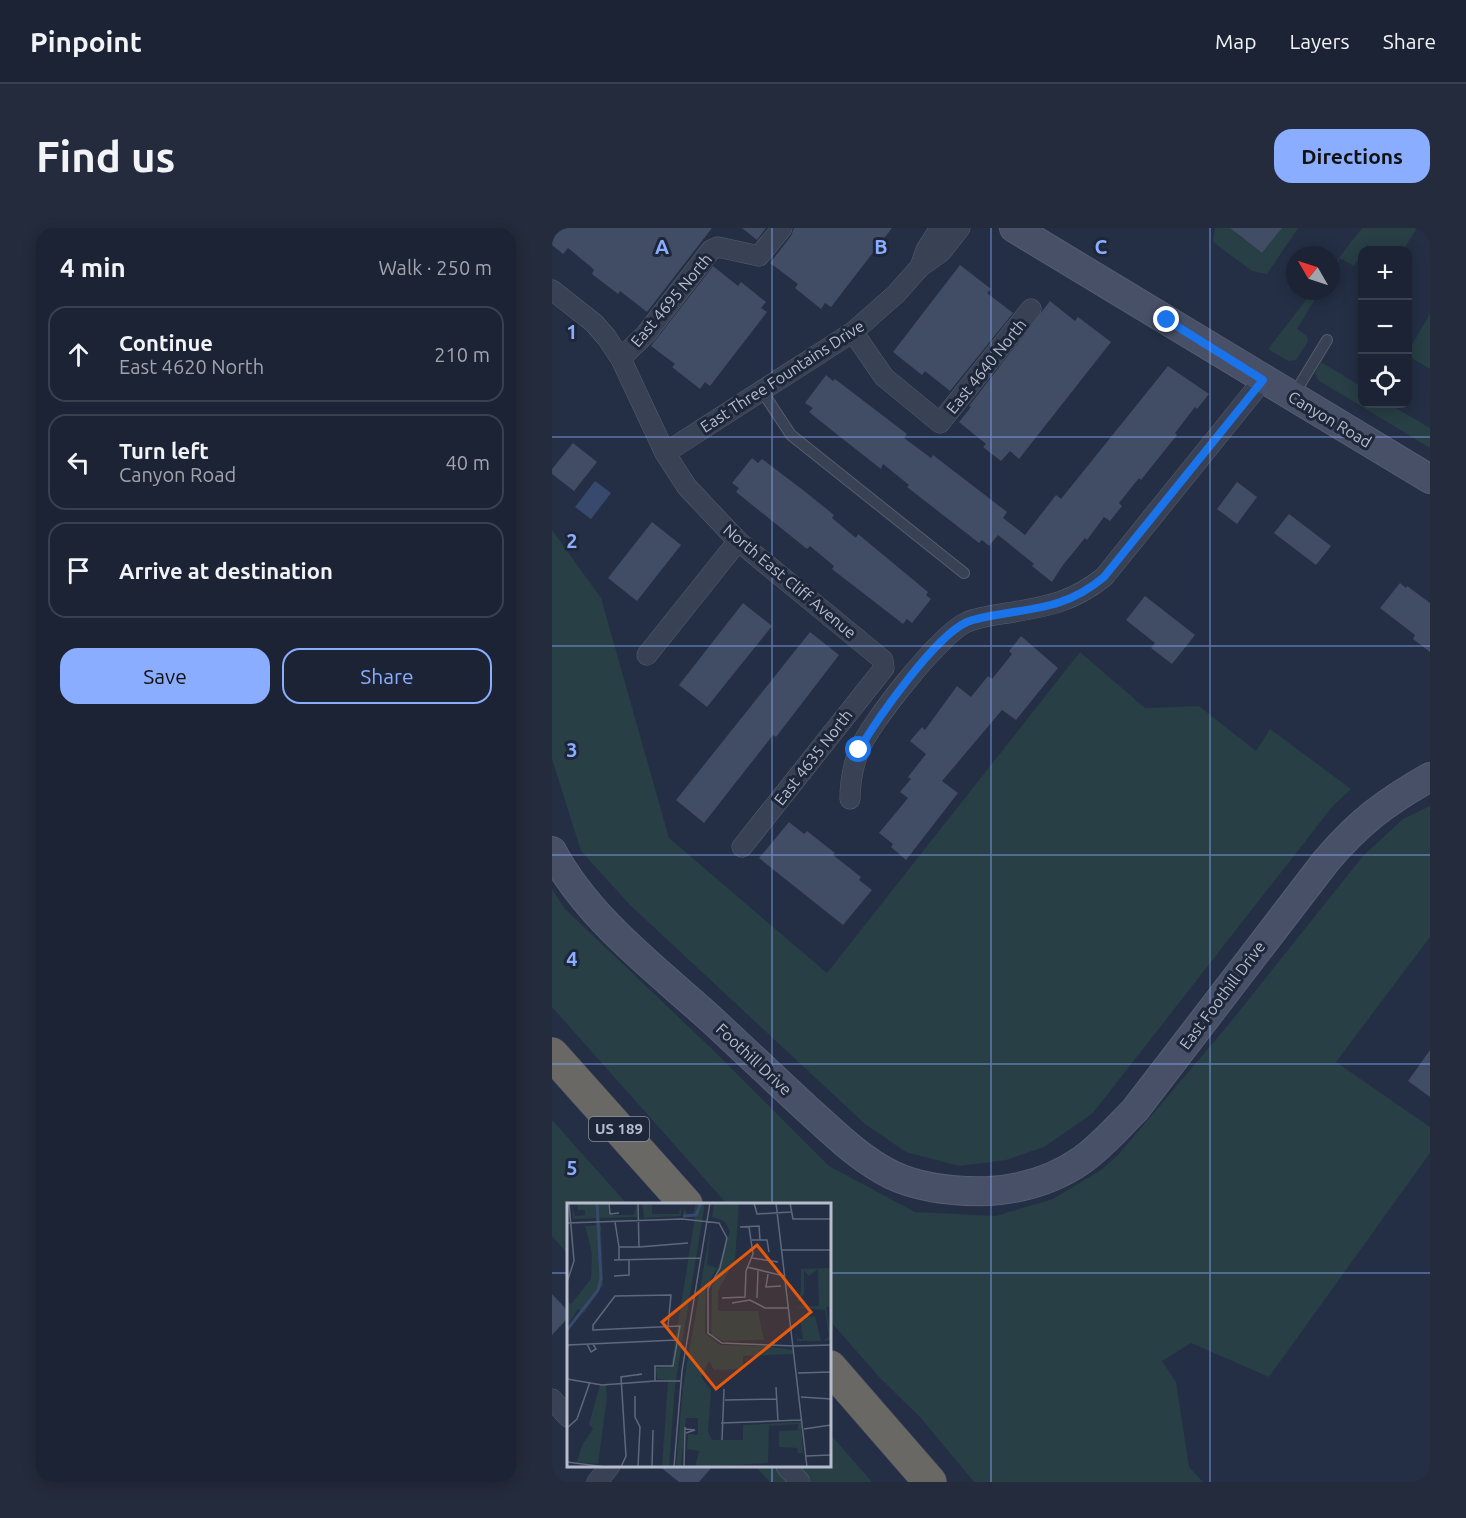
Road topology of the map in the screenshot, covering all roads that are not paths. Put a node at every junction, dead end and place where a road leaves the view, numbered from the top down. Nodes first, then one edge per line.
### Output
1 (782, 228) edge
2 (940, 228) edge
3 (960, 228) edge
4 (1014, 228) edge
5 (920, 267) junction
6 (552, 290) edge
7 (1031, 309) dead end
8 (854, 332) junction
9 (1327, 340) dead end
10 (621, 358) junction
11 (1263, 380) junction
12 (762, 391) junction
13 (1293, 396) junction
14 (665, 453) junction
15 (1430, 479) edge
16 (738, 541) junction
17 (964, 573) dead end
18 (647, 655) dead end
19 (884, 668) joint
20 (1430, 777) edge
21 (850, 799) dead end
22 (742, 847) dead end
23 (552, 851) edge
24 (552, 1054) edge
25 (1000, 1190) joint
26 (685, 1203) edge
27 (831, 1368) edge
28 (552, 1399) edge
29 (567, 1416) edge
30 (609, 1467) edge
31 (597, 1482) edge
32 (930, 1482) edge

1 - 10 street, East 4695 North
2 - 5 street, East Three Fountains Drive
3 - 5 street, East Three Fountains Drive
4 - 11 main road, Canyon Road
5 - 8 street, East Three Fountains Drive
6 - 10 street, North East Cliff Avenue
7 - 8 street, East 4640 North
8 - 12 street, East Three Fountains Drive
9 - 13 lane
10 - 14 street, North East Cliff Avenue
11 - 13 main road, Canyon Road
11 - 21 street
12 - 14 street, East Three Fountains Drive
12 - 17 lane
13 - 15 main road, Canyon Road
14 - 16 street, North East Cliff Avenue
16 - 18 street
16 - 19 street, North East Cliff Avenue
19 - 22 street, East 4635 North
20 - 25 main road, East Foothill Drive
23 - 25 main road, Foothill Drive
24 - 26 highway, US 189
27 - 32 highway
28 - 29 street
30 - 31 street

